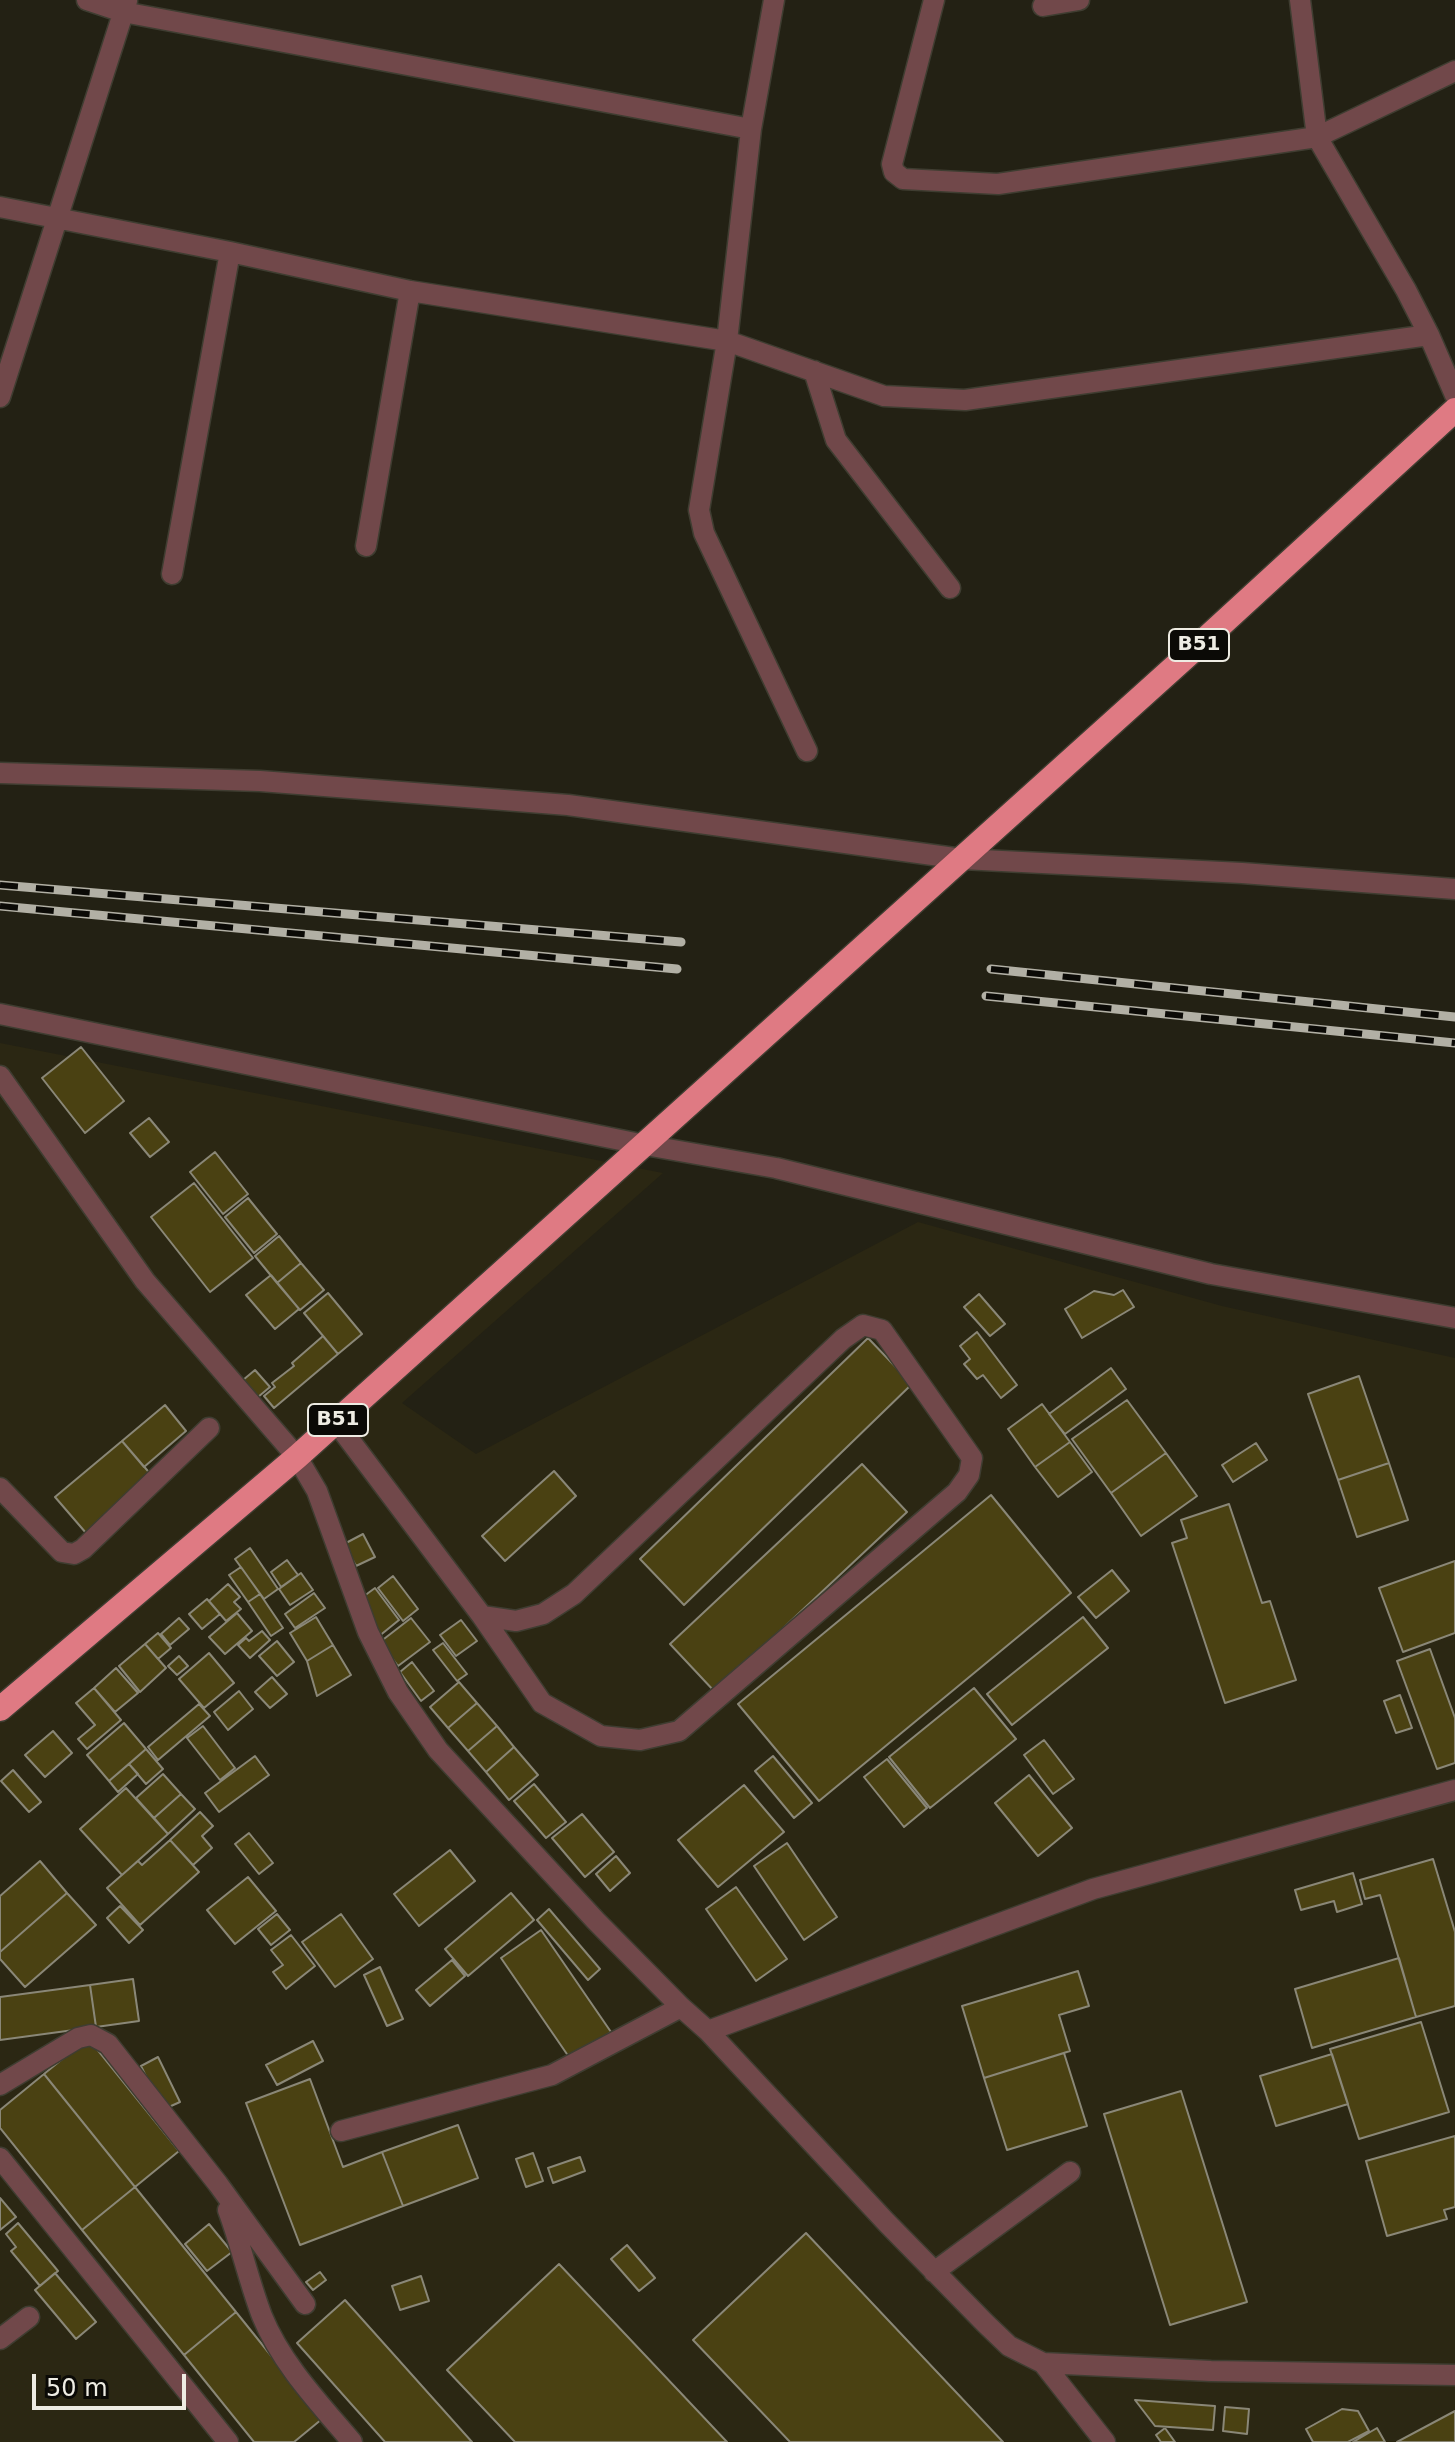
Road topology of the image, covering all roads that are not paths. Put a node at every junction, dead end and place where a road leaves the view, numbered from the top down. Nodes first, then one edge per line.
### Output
1 (87, 0) edge
2 (774, 0) edge
3 (934, 0) edge
4 (1079, 0) edge
5 (1300, 0) edge
6 (125, 6) edge
7 (1043, 6) dead end
8 (1455, 71) edge
9 (751, 129) junction
10 (1317, 137) junction
11 (0, 207) edge
12 (58, 219) junction
13 (230, 252) junction
14 (410, 291) junction
15 (1429, 335) junction
16 (727, 341) junction
17 (814, 371) junction
18 (1455, 395) edge
19 (0, 397) edge
20 (1455, 410) edge
21 (366, 546) dead end
22 (172, 574) dead end
23 (950, 588) dead end
24 (807, 751) dead end
25 (0, 773) edge
26 (962, 859) junction
27 (1455, 889) edge
28 (0, 1014) edge
29 (0, 1076) edge
30 (645, 1145) junction
31 (1455, 1318) edge
32 (336, 1422) junction
33 (209, 1428) dead end
34 (297, 1457) junction
35 (0, 1488) edge
36 (482, 1616) junction
37 (0, 1709) edge
38 (1455, 1790) edge
39 (681, 2007) junction
40 (708, 2031) junction
41 (0, 2085) edge
42 (341, 2131) dead end
43 (0, 2158) edge
44 (1070, 2172) dead end
45 (218, 2184) junction
46 (934, 2272) junction
47 (305, 2304) dead end
48 (29, 2317) dead end
49 (0, 2339) edge
50 (1043, 2363) junction
51 (1455, 2375) edge
52 (228, 2442) edge
53 (352, 2442) edge
54 (1105, 2442) edge

1 - 6 street
2 - 9 street
3 - 10 street
4 - 7 street
5 - 10 street
6 - 9 street
6 - 12 street
8 - 10 street
9 - 16 street
10 - 15 street
11 - 12 street
12 - 13 street
12 - 19 street
13 - 14 street
13 - 22 street
14 - 16 street
14 - 21 street
15 - 17 street
15 - 18 street
16 - 17 street
16 - 24 street
17 - 23 street
20 - 26 highway, B51
25 - 26 street
26 - 27 street
26 - 30 highway, B51
28 - 30 street
29 - 34 street
30 - 31 street
30 - 32 highway, B51
32 - 34 highway, B51
32 - 36 street
33 - 35 street
34 - 37 highway, B51
34 - 39 street
36 - 36 street
38 - 40 street
39 - 40 street
39 - 42 street
40 - 46 street
41 - 45 street
43 - 52 street
44 - 46 street
45 - 47 street
45 - 53 street
46 - 50 street
48 - 49 street
50 - 51 street
50 - 54 street

